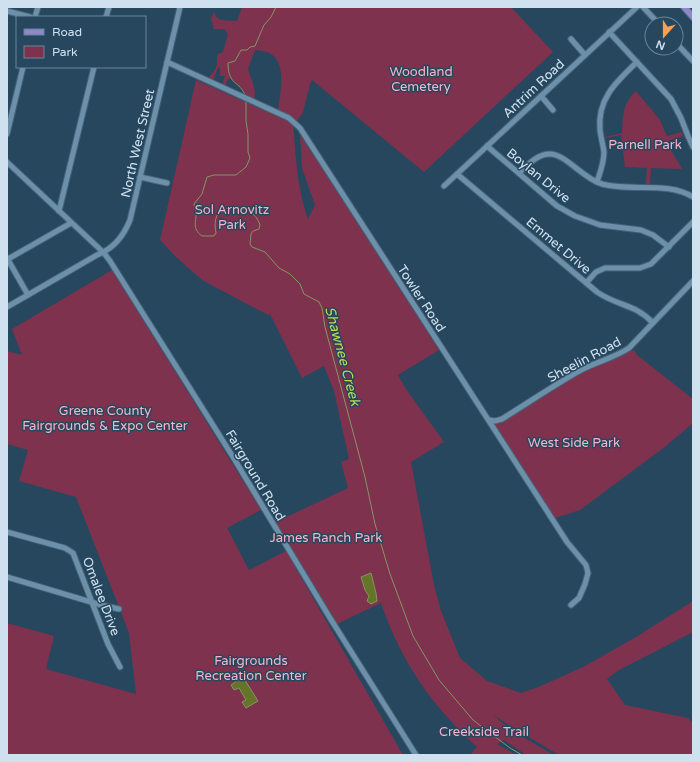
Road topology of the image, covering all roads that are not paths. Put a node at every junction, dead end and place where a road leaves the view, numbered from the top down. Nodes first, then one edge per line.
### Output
1 (180, 7) edge
2 (637, 7) edge
3 (643, 7) edge
4 (684, 7) edge
5 (7, 11) edge
6 (26, 16) edge
7 (651, 16) edge
8 (693, 17) edge
9 (609, 32) junction
10 (571, 40) dead end
11 (684, 51) edge
12 (585, 55) junction
13 (693, 61) edge
14 (167, 62) junction
15 (637, 62) junction
16 (23, 68) edge
17 (94, 68) edge
18 (541, 96) junction
19 (553, 110) dead end
20 (7, 134) edge
21 (487, 146) junction
22 (693, 147) edge
23 (7, 162) edge
24 (457, 174) junction
25 (519, 174) junction
26 (140, 176) junction
27 (597, 182) junction
28 (167, 183) dead end
29 (444, 186) dead end
30 (693, 196) edge
31 (59, 211) junction
32 (693, 222) edge
33 (71, 223) junction
34 (669, 247) junction
35 (104, 253) junction
36 (8, 258) edge
37 (693, 281) edge
38 (586, 282) junction
39 (28, 294) junction
40 (7, 307) edge
41 (653, 322) junction
42 (489, 420) junction
43 (7, 532) edge
44 (7, 577) edge
45 (92, 602) junction
46 (571, 605) dead end
47 (119, 609) dead end
48 (120, 667) dead end
49 (416, 755) edge

1 - 14 street, North West Street
2 - 9 street, Antrim Road
3 - 7 street
4 - 8 main road
5 - 6 street
9 - 12 street, Antrim Road
9 - 15 street
10 - 12 street
11 - 13 street
12 - 18 street, Antrim Road
14 - 26 street, North West Street
14 - 42 street, Towler Road
15 - 22 street
15 - 27 street
16 - 20 street
17 - 31 street
18 - 19 street
18 - 21 street, Antrim Road
21 - 24 street, Antrim Road
21 - 25 street, Boylan Drive
23 - 31 street, Fairground Road
24 - 29 street, Antrim Road
24 - 38 street, Emmet Drive
25 - 27 street
25 - 34 street, Boylan Drive
26 - 28 street
26 - 35 street, North West Street
27 - 30 street
31 - 33 street, Fairground Road
32 - 34 street
33 - 35 street, Fairground Road
33 - 36 street
34 - 38 street
35 - 39 street
35 - 49 street, Fairground Road
36 - 39 street
37 - 41 street, Sheelin Road
38 - 41 street, Emmet Drive
39 - 40 street
41 - 42 street, Sheelin Road
42 - 46 street, Towler Road
43 - 45 street, Omalee Drive
44 - 45 street
45 - 47 street
45 - 48 street, Omalee Drive

